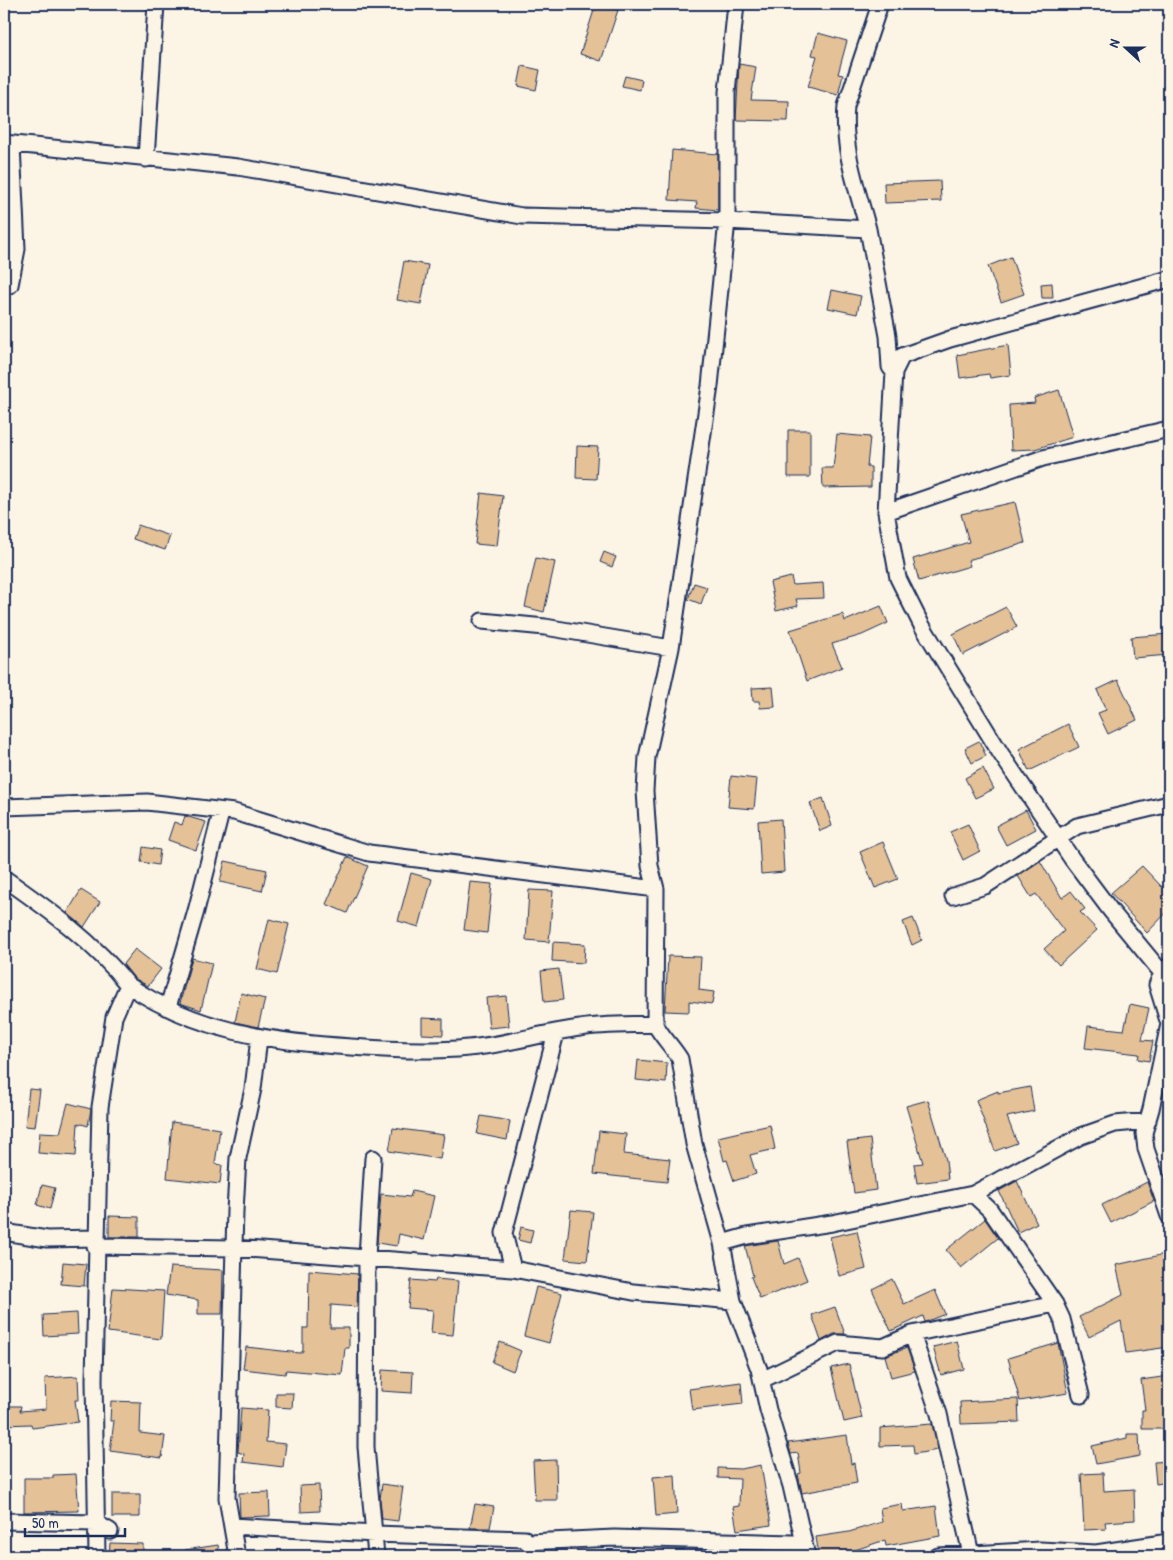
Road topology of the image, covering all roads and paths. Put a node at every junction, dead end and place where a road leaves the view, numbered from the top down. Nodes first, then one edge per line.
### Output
1 (156, 4) edge
2 (736, 4) edge
3 (880, 4) edge
4 (8, 144) edge
5 (146, 159) junction
6 (728, 221) junction
7 (868, 229) junction
8 (1169, 279) edge
9 (4, 285) edge
10 (894, 372) junction
11 (1169, 429) edge
12 (886, 512) junction
13 (482, 621) dead end
14 (671, 648) junction
15 (1169, 804) edge
16 (4, 807) edge
17 (220, 817) dead end
18 (1058, 839) junction
19 (4, 878) edge
20 (656, 889) junction
21 (953, 896) dead end
22 (1166, 970) edge
23 (128, 985) junction
24 (168, 1007) junction
25 (655, 1024) junction
26 (556, 1033) junction
27 (258, 1038) junction
28 (1148, 1121) junction
29 (372, 1158) dead end
30 (973, 1194) junction
31 (1169, 1216) edge
32 (4, 1232) edge
33 (96, 1242) junction
34 (722, 1243) junction
35 (234, 1248) junction
36 (367, 1257) junction
37 (513, 1269) junction
38 (734, 1301) junction
39 (1056, 1304) junction
40 (912, 1334) junction
41 (762, 1380) junction
42 (1081, 1396) dead end
43 (4, 1521) edge
44 (96, 1523) junction
45 (232, 1526) junction
46 (110, 1531) dead end
47 (375, 1534) junction
48 (1169, 1542) edge
49 (529, 1549) edge
50 (805, 1551) edge
51 (972, 1554) junction
52 (97, 1556) edge
53 (237, 1556) edge
54 (376, 1556) edge
55 (938, 1556) edge

1 - 5 street
2 - 6 street
3 - 7 street
4 - 5 street
4 - 9 street
5 - 6 street
6 - 7 street
6 - 14 street
7 - 10 street
8 - 10 street
10 - 12 street
11 - 12 street
12 - 18 street
13 - 14 street
14 - 20 street
15 - 18 street
16 - 20 street
17 - 24 street
18 - 21 street
18 - 22 street
19 - 23 street
20 - 25 street
22 - 28 street
23 - 24 street
23 - 33 street
24 - 27 street
25 - 26 street
25 - 34 street
26 - 27 street
26 - 37 street
27 - 35 street
28 - 30 street
28 - 31 street
29 - 36 street
30 - 34 street
30 - 39 street
32 - 33 street
33 - 35 street
33 - 44 street
34 - 38 street
35 - 36 street
35 - 45 street
36 - 37 street
36 - 47 street
37 - 38 street
38 - 41 street
39 - 40 street
39 - 42 street
40 - 41 street
40 - 51 street
41 - 50 street
43 - 44 street
44 - 46 street
44 - 52 street
45 - 47 street
45 - 53 street
47 - 49 street
47 - 54 street
48 - 51 street
49 - 50 street
51 - 55 street

